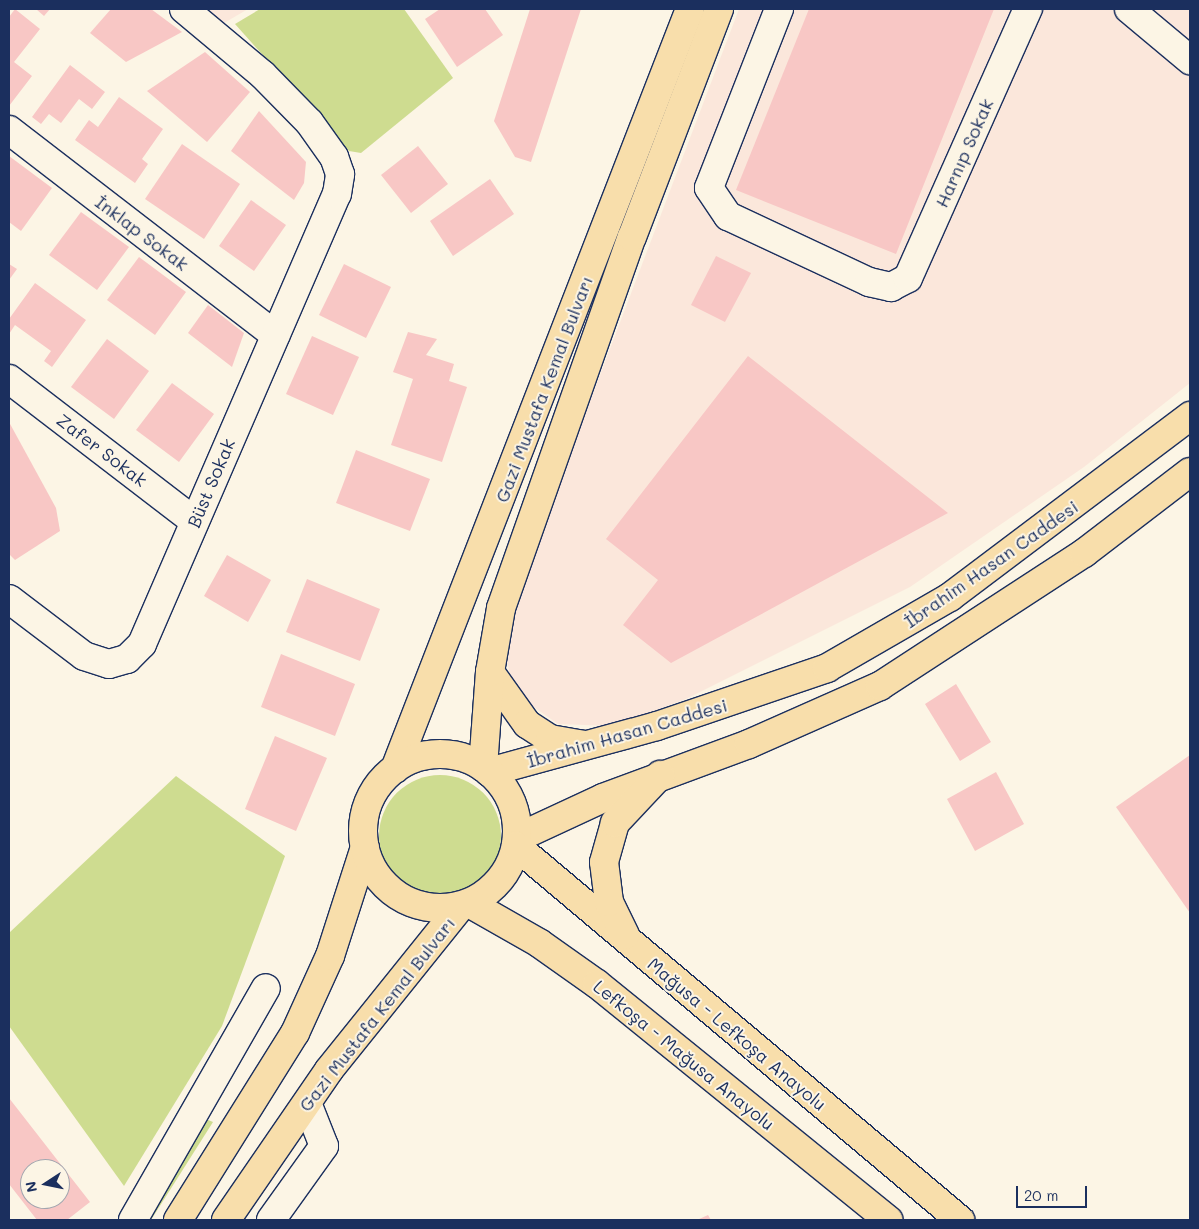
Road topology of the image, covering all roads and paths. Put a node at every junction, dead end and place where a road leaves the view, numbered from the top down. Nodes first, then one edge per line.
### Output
1 (184, 9) edge
2 (690, 9) edge
3 (719, 9) edge
4 (779, 9) edge
5 (1028, 9) edge
6 (1129, 9) edge
7 (1190, 60) edge
8 (9, 130) edge
9 (275, 335) junction
10 (9, 379) edge
11 (1190, 416) edge
12 (1190, 472) edge
13 (194, 521) junction
14 (9, 599) edge
15 (490, 672) junction
16 (589, 747) junction
17 (396, 769) junction
18 (486, 769) junction
19 (660, 775) junction
20 (517, 842) junction
21 (365, 847) junction
22 (465, 905) junction
23 (629, 944) junction
24 (266, 988) dead end
25 (307, 1103) junction
26 (133, 1220) edge
27 (178, 1220) edge
28 (226, 1220) edge
29 (270, 1220) edge
30 (888, 1220) edge
31 (960, 1220) edge

1 - 9 street, Büst Sokak
2 - 17 main road, Gazi Mustafa Kemal Bulvarı
3 - 15 main road, Gazi Mustafa Kemal Bulvarı
4 - 5 street, Harnıp Sokak
6 - 7 street
8 - 9 street, İnklap Sokak
9 - 13 street, Büst Sokak
10 - 13 street, Zafer Sokak
11 - 16 main road, İbrahim Hasan Caddesi
12 - 19 main road
13 - 14 street, Büst Sokak
15 - 16 main road
15 - 18 main road, Gazi Mustafa Kemal Bulvarı
16 - 18 main road, İbrahim Hasan Caddesi
17 - 18 main road
17 - 21 main road
18 - 20 main road
19 - 20 main road
19 - 23 main road
20 - 22 main road
20 - 23 main road, Mağusa - Lefkoşa Anayolu
21 - 22 main road
21 - 27 main road
22 - 25 main road, Gazi Mustafa Kemal Bulvarı
22 - 30 main road, Lefkoşa - Mağusa Anayolu
23 - 31 main road, Mağusa - Lefkoşa Anayolu
24 - 26 street
25 - 28 main road, Gazi Mustafa Kemal Bulvarı
25 - 29 street

